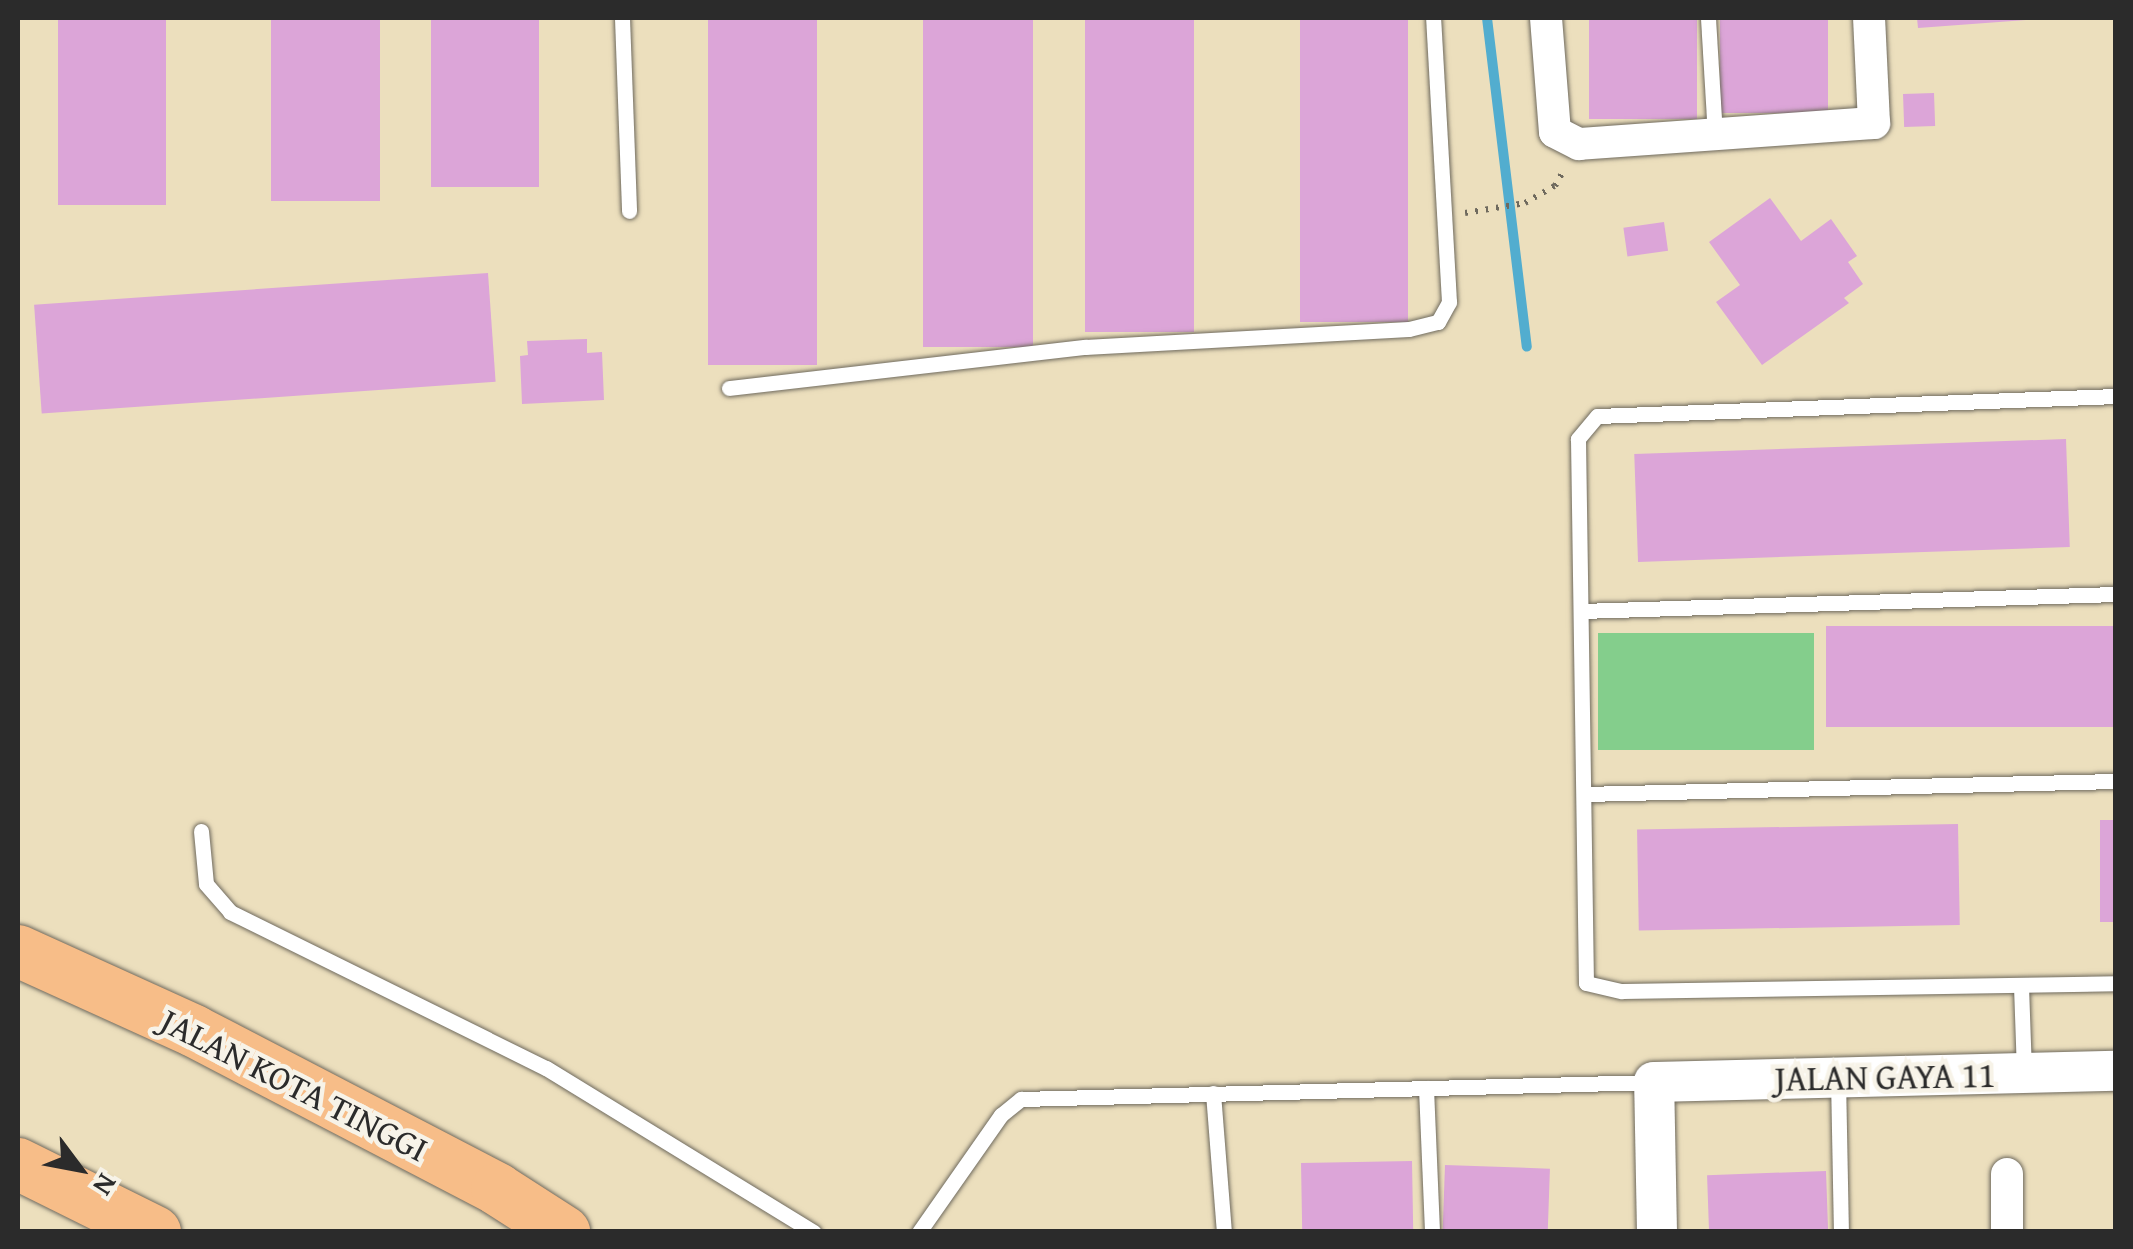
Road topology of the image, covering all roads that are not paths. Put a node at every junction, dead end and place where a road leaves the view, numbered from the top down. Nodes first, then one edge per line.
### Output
1 (622, 18) edge
2 (1433, 18) edge
3 (1546, 18) edge
4 (1708, 18) edge
5 (1869, 18) edge
6 (1715, 137) junction
7 (629, 211) dead end
8 (728, 388) dead end
9 (2116, 396) edge
10 (2116, 594) edge
11 (1581, 611) junction
12 (2116, 781) edge
13 (1584, 794) junction
14 (201, 831) dead end
15 (18, 950) edge
16 (2116, 982) edge
17 (2022, 986) junction
18 (2116, 1071) edge
19 (2024, 1074) junction
20 (1838, 1078) junction
21 (1654, 1082) junction
22 (1426, 1088) junction
23 (1213, 1093) junction
24 (18, 1164) edge
25 (2007, 1174) dead end
26 (155, 1232) edge
27 (564, 1232) edge
28 (814, 1232) edge
29 (920, 1232) edge
30 (1224, 1232) edge
31 (1432, 1232) edge
32 (1657, 1232) edge
33 (1841, 1232) edge
34 (2007, 1232) edge

1 - 7 lane
2 - 8 lane
3 - 6 street
4 - 6 lane
5 - 6 street
9 - 11 lane
10 - 11 lane
11 - 13 lane
12 - 13 lane
13 - 17 lane
14 - 28 lane
15 - 27 highway, JALAN KOTA TINGGI
16 - 17 lane
17 - 19 lane
18 - 19 street, JALAN GAYA 11
19 - 20 street, JALAN GAYA 11
20 - 21 street, JALAN GAYA 11
20 - 33 lane
21 - 22 lane
21 - 32 street
22 - 23 lane
22 - 31 lane
23 - 29 lane
23 - 30 lane
24 - 26 highway
25 - 34 street

